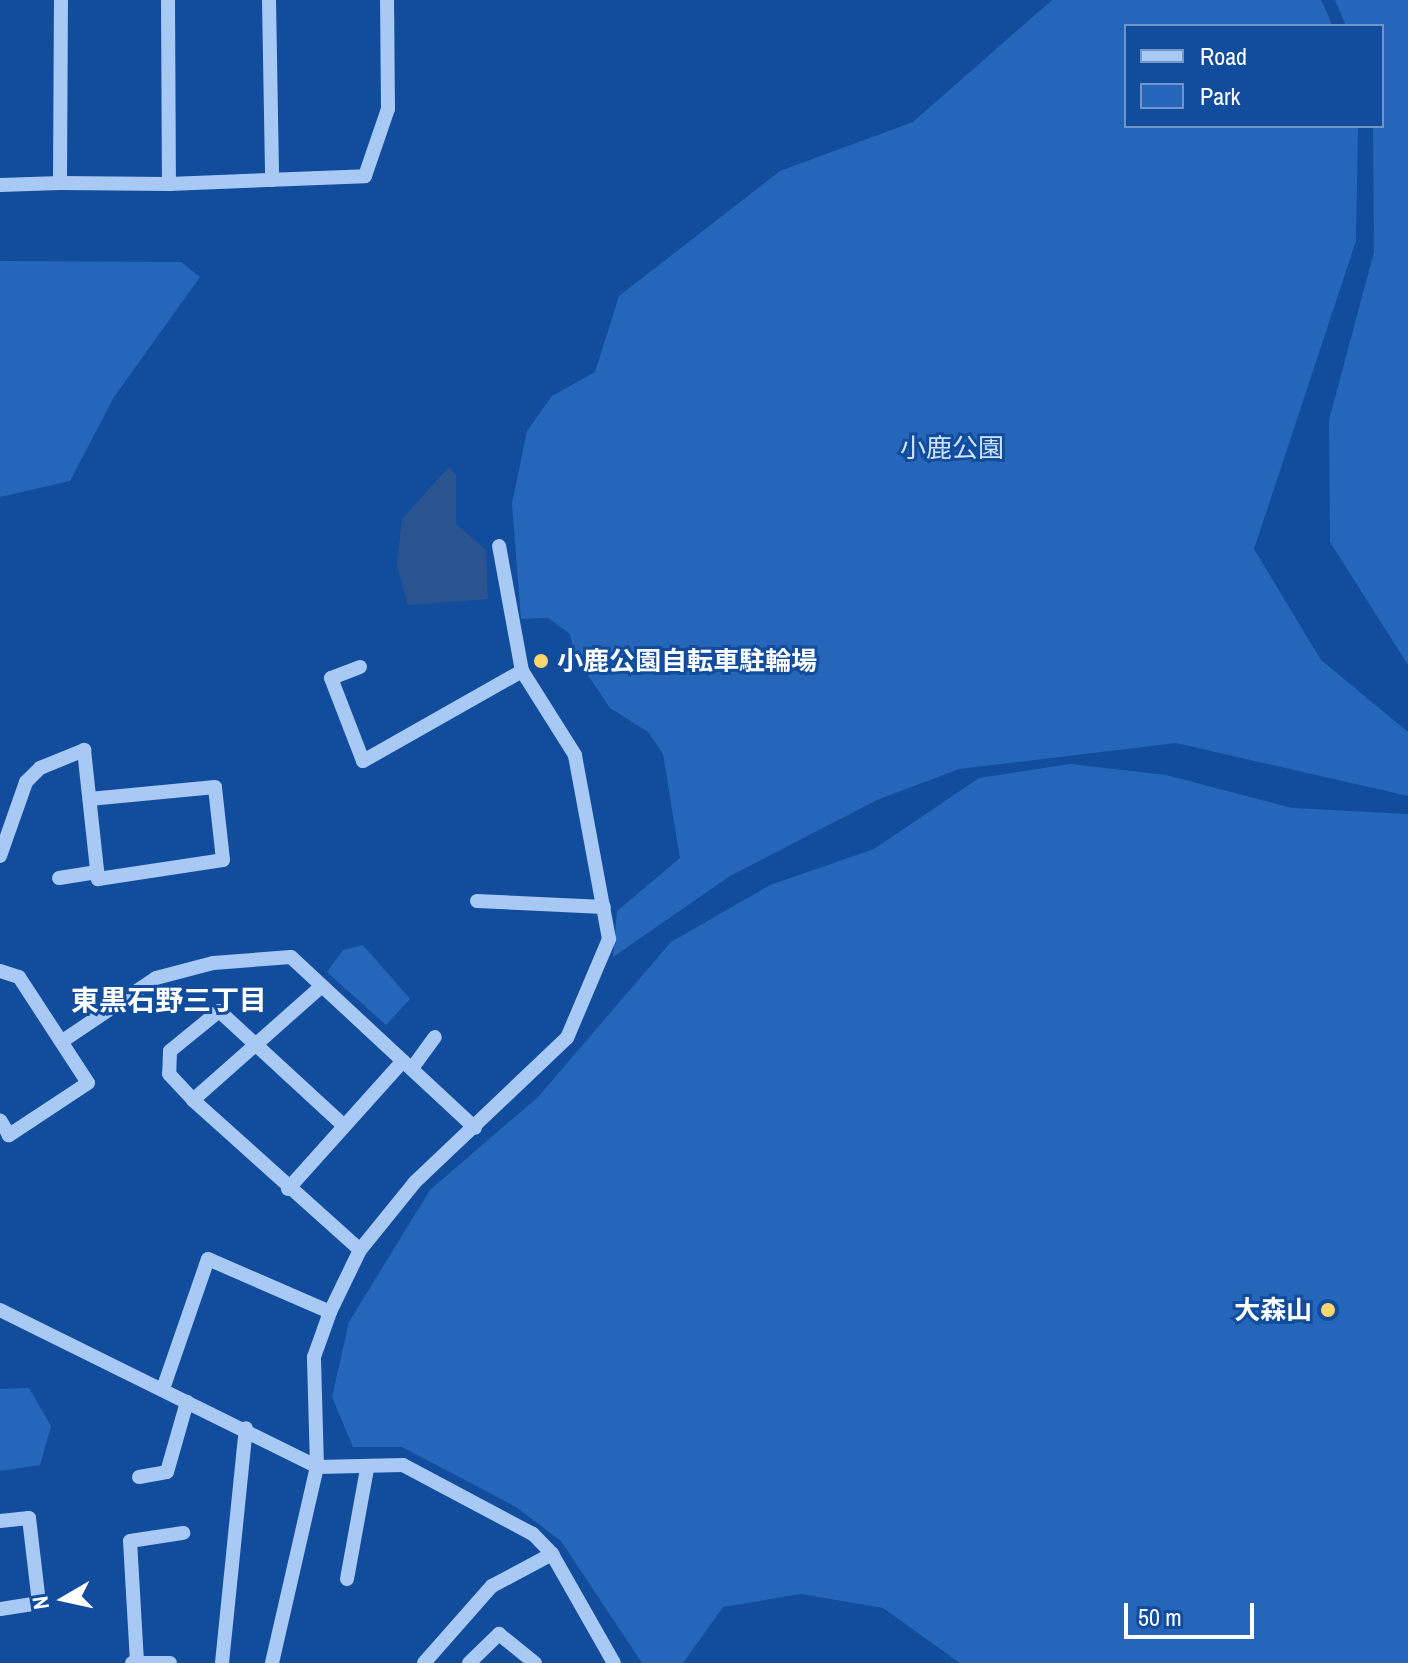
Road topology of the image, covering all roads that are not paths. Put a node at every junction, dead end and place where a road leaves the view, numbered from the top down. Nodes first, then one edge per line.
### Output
1 (61, 0) edge
2 (168, 0) edge
3 (269, 0) edge
4 (387, 0) edge
5 (272, 180) junction
6 (60, 183) junction
7 (169, 184) junction
8 (0, 185) edge
9 (499, 546) dead end
10 (360, 667) dead end
11 (522, 671) junction
12 (90, 799) junction
13 (0, 856) edge
14 (96, 872) junction
15 (59, 878) dead end
16 (477, 901) dead end
17 (604, 907) junction
18 (0, 971) edge
19 (322, 986) junction
20 (435, 1037) dead end
21 (64, 1040) junction
22 (256, 1044) junction
23 (408, 1064) junction
24 (193, 1100) junction
25 (0, 1120) edge
26 (342, 1124) junction
27 (475, 1128) junction
28 (288, 1189) junction
29 (360, 1250) junction
30 (0, 1310) edge
31 (330, 1312) junction
32 (164, 1386) junction
33 (187, 1402) junction
34 (246, 1428) junction
35 (317, 1467) junction
36 (367, 1469) junction
37 (139, 1477) dead end
38 (0, 1521) edge
39 (183, 1533) dead end
40 (552, 1554) junction
41 (347, 1579) dead end
42 (0, 1609) edge
43 (135, 1663) edge
44 (170, 1663) edge
45 (222, 1663) edge
46 (272, 1663) edge
47 (424, 1663) edge
48 (469, 1663) edge
49 (535, 1663) edge
50 (614, 1663) edge

1 - 6 street
2 - 7 street
3 - 5 street
4 - 5 street
5 - 7 street
6 - 7 street
6 - 8 street
9 - 11 street
10 - 11 street
11 - 17 street
12 - 13 street
12 - 14 street
12 - 14 street
14 - 15 street
16 - 17 street
17 - 27 street
18 - 21 street
19 - 21 street
19 - 22 street
19 - 23 street
20 - 23 street
21 - 25 street
22 - 24 street
22 - 24 street
22 - 26 street
23 - 26 street
23 - 27 street
24 - 28 street
26 - 28 street
27 - 29 street
28 - 29 street
29 - 31 street
30 - 32 street
31 - 32 street
31 - 35 street
32 - 33 street
33 - 34 street
33 - 37 street
34 - 35 street
34 - 45 street
35 - 36 street
35 - 46 street
36 - 40 street
36 - 41 street
38 - 42 street
39 - 43 street
40 - 47 street
40 - 50 street
43 - 44 street
48 - 49 street

